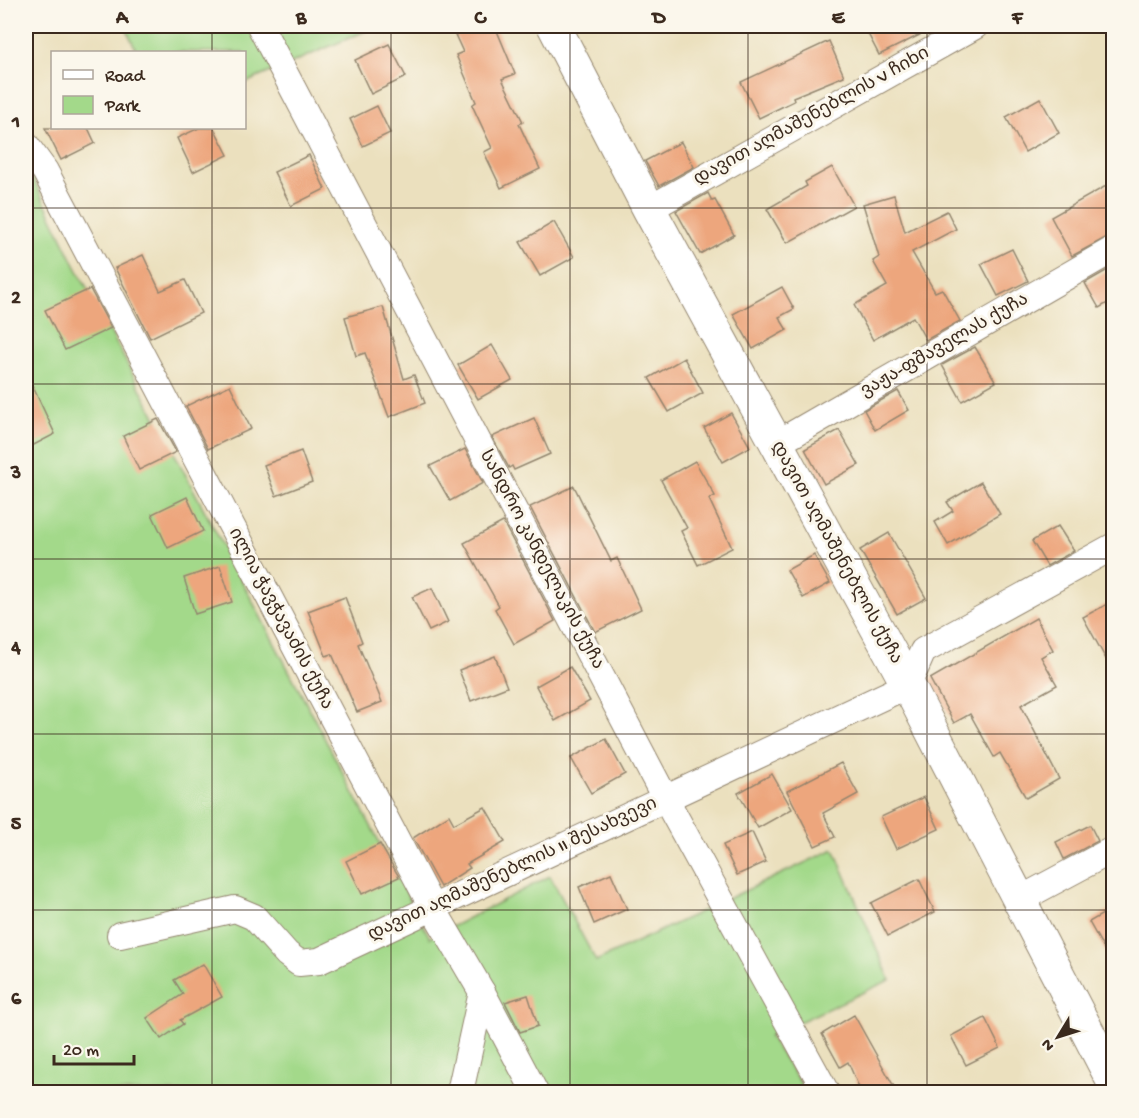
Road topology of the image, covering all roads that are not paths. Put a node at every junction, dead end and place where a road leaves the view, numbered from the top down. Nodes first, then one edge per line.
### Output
1 (260, 26) edge
2 (554, 26) edge
3 (975, 26) edge
4 (26, 145) edge
5 (649, 209) junction
6 (1113, 249) edge
7 (777, 444) junction
8 (1113, 546) edge
9 (908, 686) junction
10 (665, 798) junction
11 (1113, 849) edge
12 (1017, 901) junction
13 (432, 907) junction
14 (120, 935) dead end
15 (482, 992) junction
16 (1113, 1083) edge
17 (460, 1092) edge
18 (535, 1092) edge
19 (826, 1092) edge

1 - 10 street, სანდრო კანდელაკის ქუჩა
2 - 5 street, დავით აღმაშენებლის ქუჩა
3 - 5 street, დავით აღმაშენებლის V ჩიხი
4 - 13 street, ილია ჭავჭავაძის ქუჩა
5 - 7 street, დავით აღმაშენებლის ქუჩა
6 - 7 street, ვაჟა-ფშაველას ქუჩა
7 - 9 street, დავით აღმაშენებლის ქუჩა
8 - 9 street
9 - 10 street, დავით აღმაშენებლის II შესახვევი
9 - 12 street, დავით აღმაშენებლის ქუჩა
10 - 13 street, დავით აღმაშენებლის II შესახვევი
10 - 19 street, სანდრო კანდელაკის ქუჩა
11 - 12 street
12 - 16 street, დავით აღმაშენებლის ქუჩა
13 - 14 street, დავით აღმაშენებლის II შესახვევი
13 - 15 street, ილია ჭავჭავაძის ქუჩა
15 - 17 street
15 - 18 street, ილია ჭავჭავაძის ქუჩა

